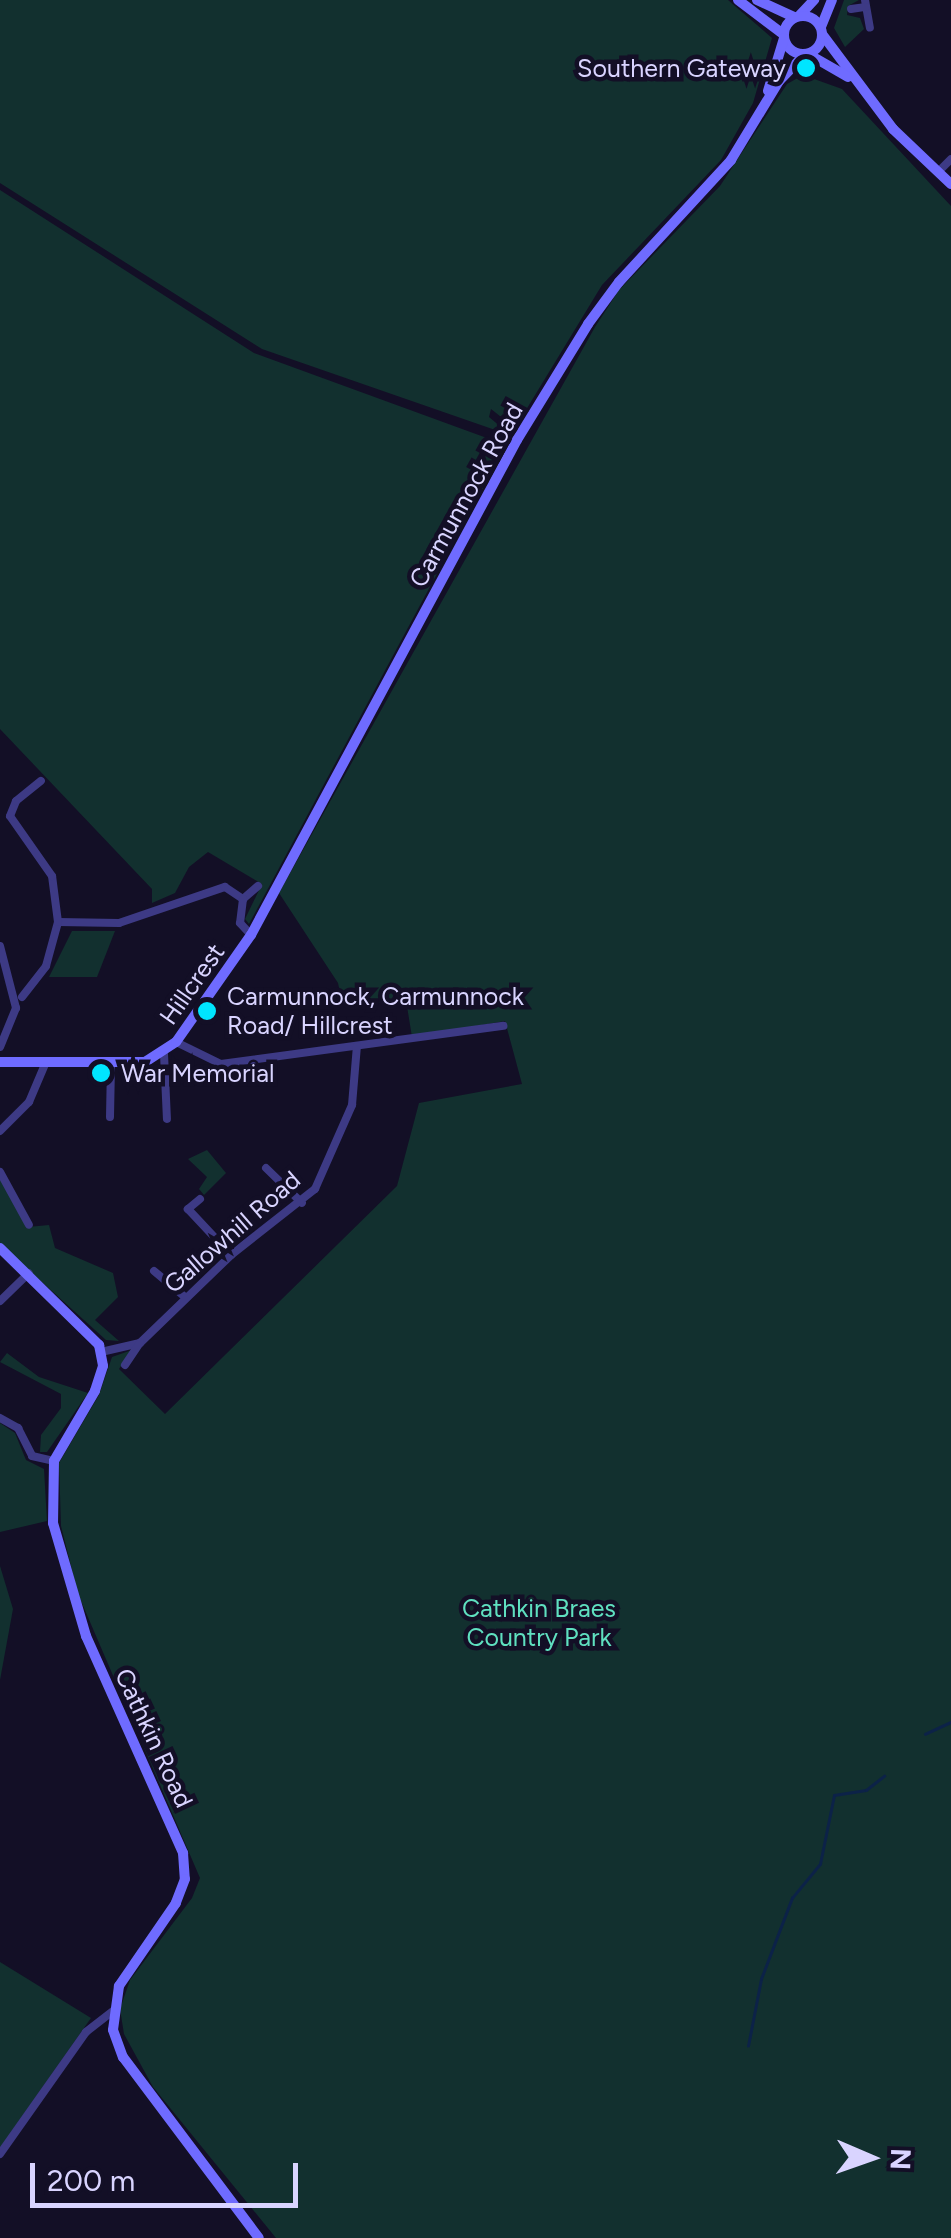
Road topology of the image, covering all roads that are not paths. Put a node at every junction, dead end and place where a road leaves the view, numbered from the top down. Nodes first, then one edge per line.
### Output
1 (738, 0) edge
2 (757, 0) edge
3 (814, 0) edge
4 (832, 0) edge
5 (865, 3) edge
6 (851, 10) dead end
7 (798, 16) junction
8 (870, 28) dead end
9 (822, 30) junction
10 (783, 36) junction
11 (806, 54) junction
12 (860, 87) junction
13 (764, 106) junction
14 (951, 159) edge
15 (938, 172) junction
16 (951, 184) edge
17 (35, 782) dead end
18 (258, 886) dead end
19 (243, 900) junction
20 (58, 922) junction
21 (251, 935) junction
22 (0, 946) edge
23 (22, 996) dead end
24 (502, 1026) dead end
25 (176, 1042) junction
26 (357, 1046) junction
27 (0, 1047) edge
28 (164, 1054) junction
29 (0, 1062) edge
30 (46, 1062) junction
31 (111, 1063) junction
32 (110, 1116) dead end
33 (167, 1119) dead end
34 (0, 1130) edge
35 (266, 1168) dead end
36 (0, 1172) edge
37 (200, 1199) dead end
38 (302, 1203) junction
39 (30, 1225) dead end
40 (0, 1248) edge
41 (232, 1255) junction
42 (154, 1271) dead end
43 (30, 1272) junction
44 (185, 1296) junction
45 (0, 1302) edge
46 (140, 1343) junction
47 (101, 1352) junction
48 (125, 1366) dead end
49 (0, 1418) edge
50 (54, 1461) junction
51 (112, 2012) junction
52 (0, 2154) edge
53 (260, 2238) edge

1 - 10 street
2 - 7 street
3 - 7 street
4 - 9 street
5 - 6 street
5 - 8 street
7 - 9 street
7 - 10 street, Carmunnock Road
9 - 11 street, Carmunnock Road
9 - 12 street
10 - 11 street
10 - 13 street, Carmunnock Road
11 - 12 street
11 - 13 street, Carmunnock Road
12 - 15 street
13 - 21 street, Carmunnock Road
14 - 15 street
15 - 16 street
17 - 20 street
18 - 19 street
19 - 20 street
19 - 21 street
20 - 23 street
21 - 25 street, Hillcrest
22 - 27 street
24 - 26 street
25 - 26 street
25 - 28 street, Hillcrest
26 - 38 street, Gallowhill Road
28 - 31 street, Hillcrest
28 - 33 street, Hillcrest
29 - 30 street, Hillcrest
30 - 31 street, Hillcrest
30 - 34 street
31 - 32 street
35 - 38 street
36 - 39 street
37 - 41 street
38 - 41 street, Gallowhill Road
40 - 43 street
41 - 44 street, Gallowhill Road
42 - 44 street
43 - 45 street
43 - 47 street
44 - 46 street, Gallowhill Road
46 - 47 street
46 - 48 street, Gallowhill Road
47 - 50 street, Cathkin Road
49 - 50 street
50 - 51 street, Cathkin Road
51 - 52 street
51 - 53 street

